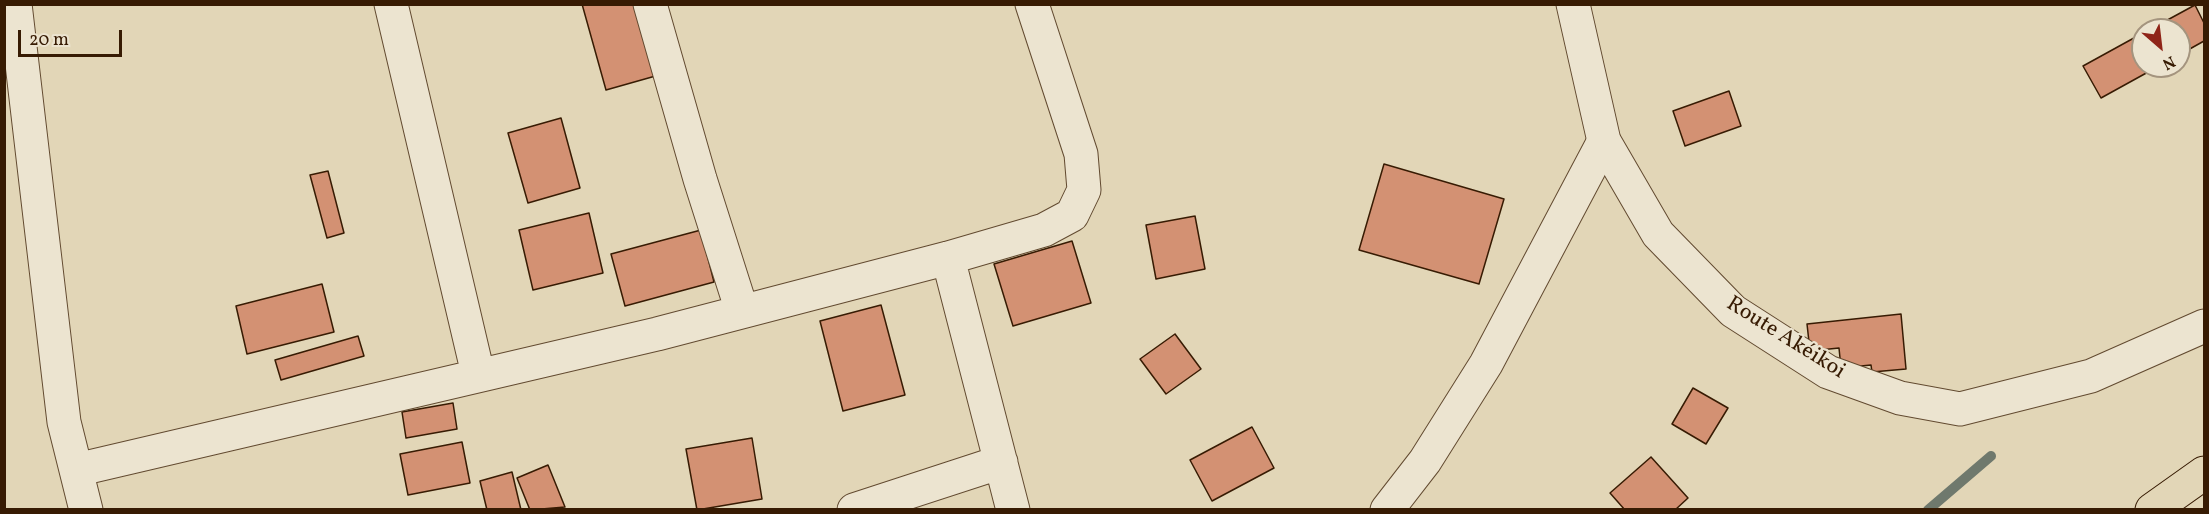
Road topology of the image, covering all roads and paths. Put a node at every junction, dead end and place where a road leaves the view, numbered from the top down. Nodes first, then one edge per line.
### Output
1 (15, 4) edge
2 (391, 4) edge
3 (650, 4) edge
4 (1032, 4) edge
5 (1573, 4) edge
6 (1604, 141) junction
7 (948, 258) junction
8 (742, 311) junction
9 (2205, 326) edge
10 (478, 374) junction
11 (1000, 462) junction
12 (76, 470) junction
13 (2205, 473) edge
14 (86, 510) edge
15 (854, 510) edge
16 (1013, 510) edge
17 (1387, 510) edge
18 (2152, 510) edge

1 - 12 street
2 - 10 street
3 - 8 street
4 - 7 street
5 - 6 street, Route Akéikoi
6 - 9 street, Route Akéikoi
6 - 17 street
7 - 8 street
7 - 11 street
8 - 10 street
10 - 12 street
11 - 15 street
11 - 16 street
12 - 14 street
13 - 18 highway

